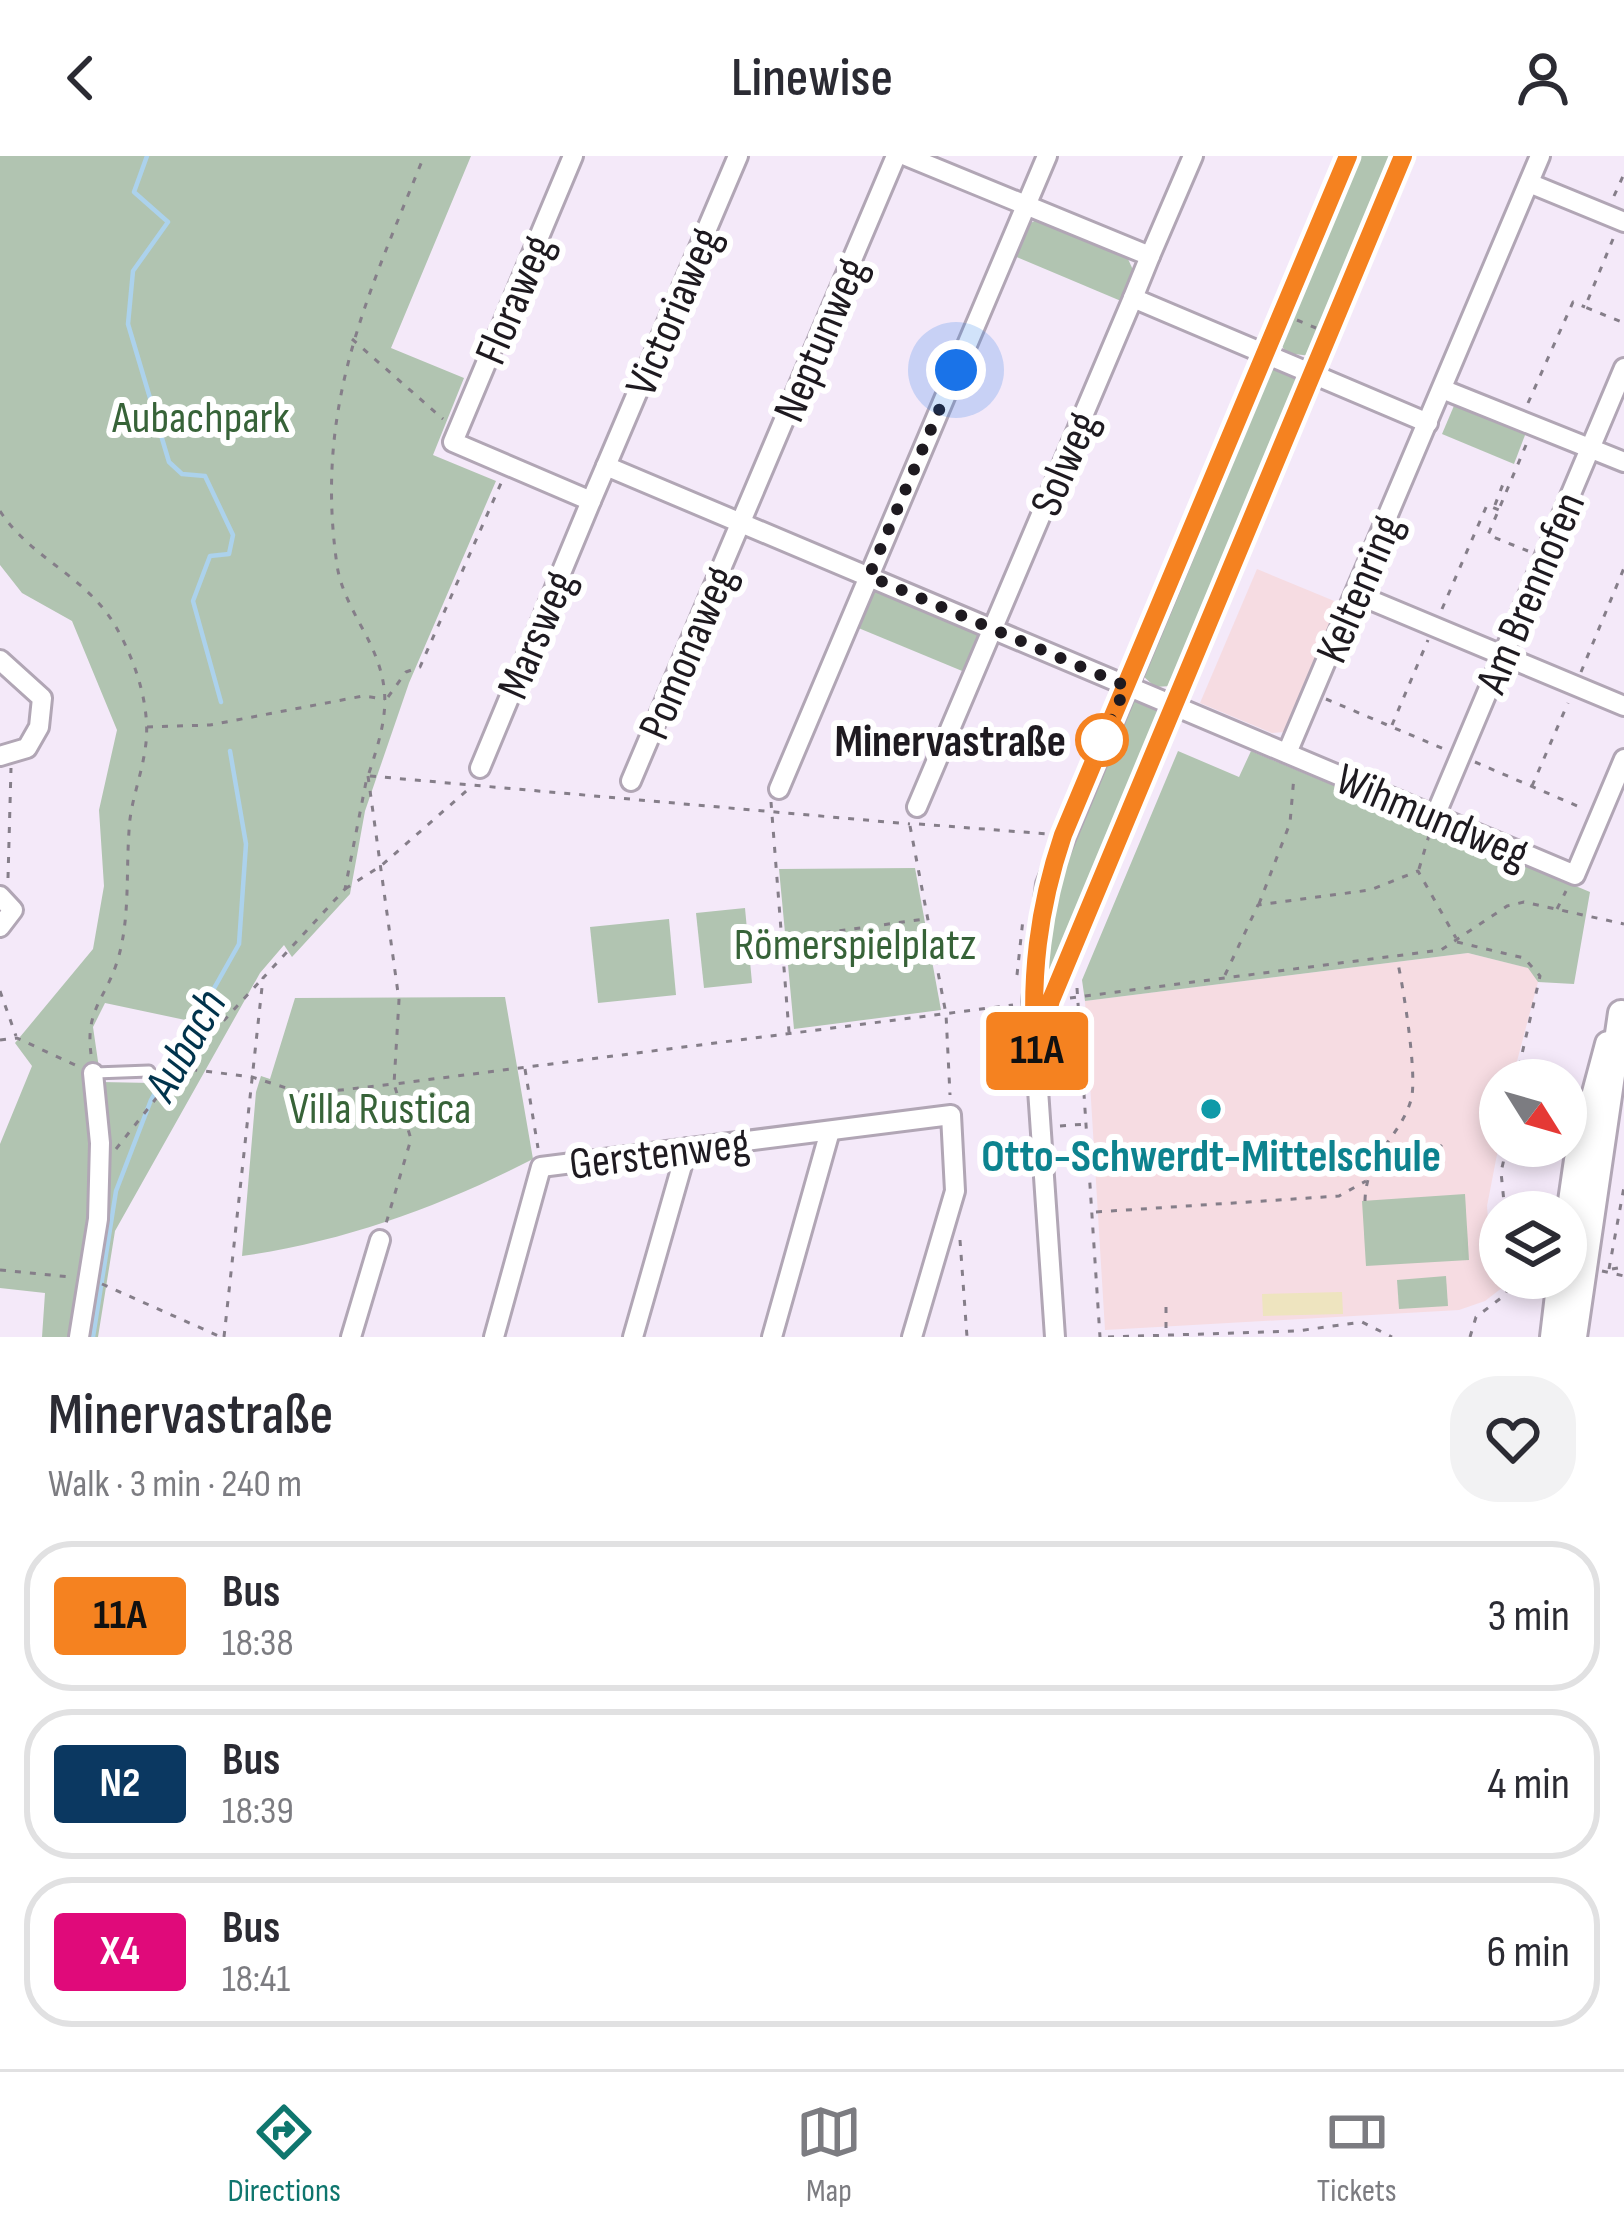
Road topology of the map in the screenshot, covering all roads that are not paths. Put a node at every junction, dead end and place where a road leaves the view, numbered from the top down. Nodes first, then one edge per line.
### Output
1 (573, 156) edge
2 (738, 156) edge
3 (896, 156) edge
4 (906, 156) edge
5 (1047, 156) edge
6 (1193, 156) edge
7 (1348, 156) edge
8 (1404, 156) edge
9 (1540, 156) edge
10 (1529, 183) junction
11 (1026, 205) junction
12 (1617, 219) edge
13 (1150, 256) junction
14 (1132, 298) junction
15 (1265, 354) junction
16 (1624, 368) edge
17 (1313, 374) junction
18 (1442, 389) junction
19 (1428, 423) junction
20 (1590, 448) junction
21 (1624, 462) edge
22 (606, 466) junction
23 (591, 501) junction
24 (741, 522) junction
25 (869, 576) junction
26 (1356, 594) junction
27 (993, 629) junction
28 (1503, 655) junction
29 (0, 660) edge
30 (1126, 686) junction
31 (1174, 704) junction
32 (1624, 706) edge
33 (6, 755) edge
34 (1294, 756) junction
35 (1624, 759) edge
36 (476, 777) road end
37 (631, 782) dead end
38 (779, 789) road end
39 (913, 815) road end
40 (1435, 816) junction
41 (2, 897) edge
42 (0, 927) edge
43 (1622, 1008) edge
44 (1036, 1056) junction
45 (149, 1071) road end
46 (93, 1073) joint
47 (830, 1131) junction
48 (687, 1148) junction
49 (1574, 1191) edge
50 (380, 1240) road end
51 (1558, 1299) edge
52 (79, 1337) edge
53 (351, 1337) edge
54 (494, 1337) edge
55 (633, 1337) edge
56 (772, 1337) edge
57 (912, 1337) edge
58 (1055, 1337) edge
59 (1553, 1337) edge
60 (1574, 1337) edge

1 - 23 street, Floraweg
2 - 22 street, Victoriaweg
3 - 24 street, Neptunweg
4 - 11 street
5 - 11 street
6 - 13 street, Solweg
7 - 15 street
8 - 17 street
9 - 10 street, Keltenring
10 - 12 street
10 - 18 street, Keltenring
11 - 13 street
11 - 25 street
13 - 14 street, Solweg
14 - 15 street
14 - 27 street, Solweg
15 - 17 street
15 - 30 street
16 - 20 street, Am Brennofen
17 - 19 street
17 - 31 street
18 - 19 street, Keltenring
18 - 20 street
19 - 26 street, Keltenring
20 - 21 street
20 - 28 street, Am Brennofen
22 - 23 street
22 - 24 street
23 - 36 street, Marsweg
24 - 25 street
24 - 37 street, Pomonaweg
25 - 27 street
25 - 38 street
26 - 28 street
26 - 34 street, Keltenring
27 - 30 street
27 - 39 street, Solweg
28 - 32 street
28 - 40 street, Am Brennofen
29 - 33 street
30 - 31 street, Wihmundweg
30 - 44 street
31 - 34 street, Wihmundweg
31 - 44 street
34 - 40 street, Wihmundweg
35 - 40 street, Wihmundweg
41 - 42 street
43 - 49 street
43 - 60 street
44 - 58 street
45 - 46 lane
46 - 52 street
47 - 48 street, Gerstenweg
47 - 56 street
47 - 57 street, Gerstenweg
48 - 54 street, Gerstenweg
48 - 55 street
50 - 53 street
51 - 59 street

